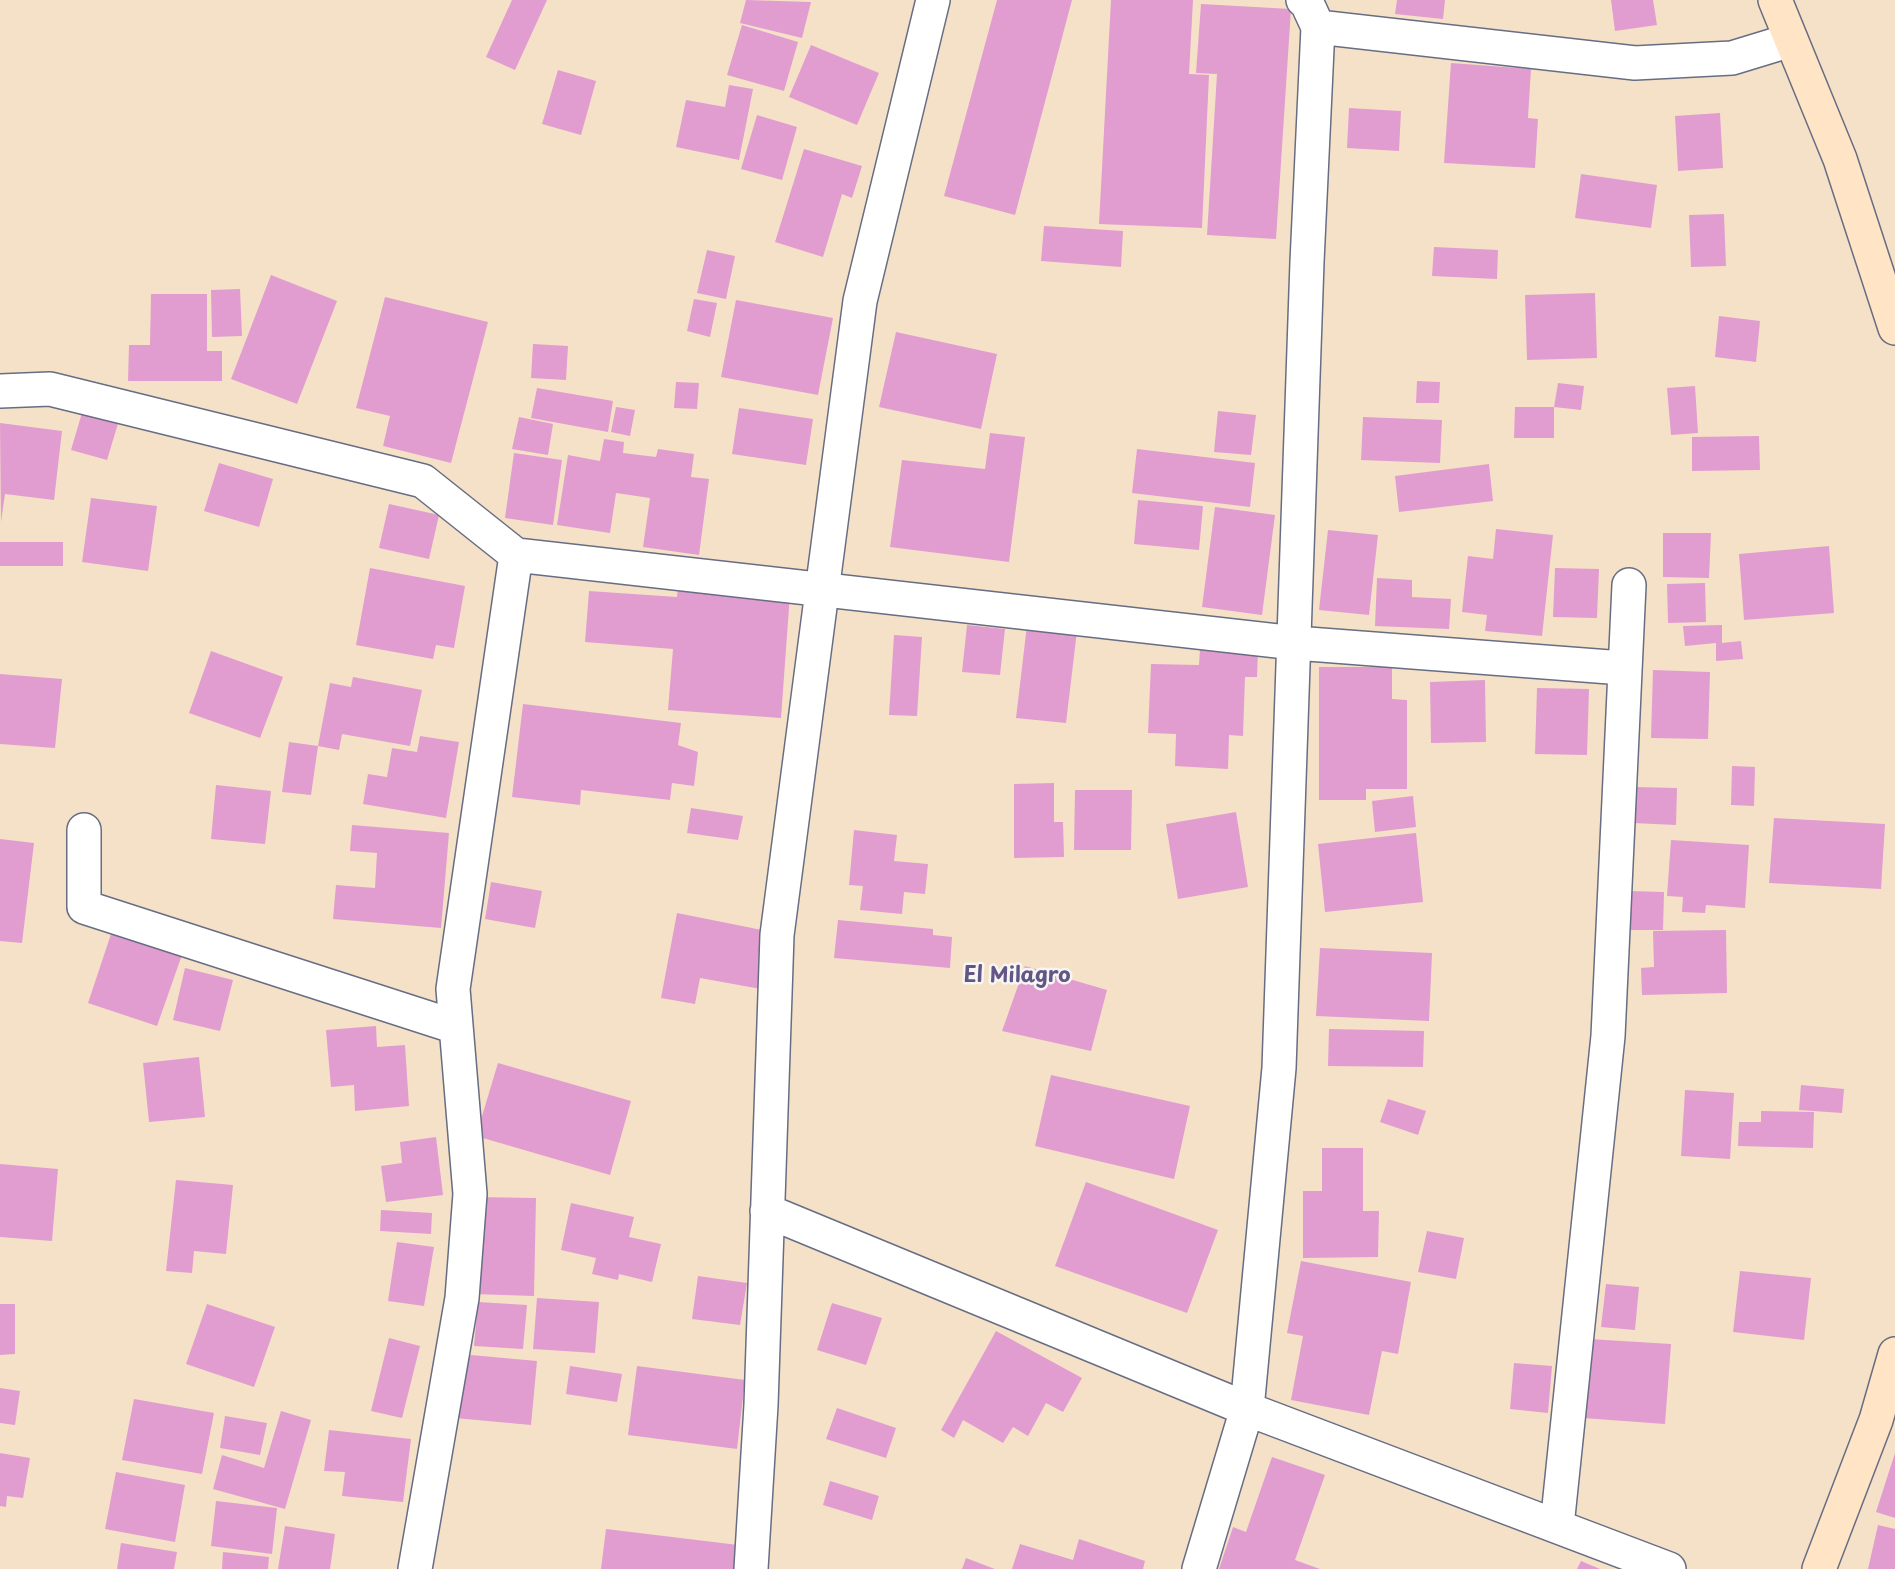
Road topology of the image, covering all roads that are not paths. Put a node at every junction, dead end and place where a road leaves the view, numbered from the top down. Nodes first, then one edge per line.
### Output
1 (933, 0) edge
2 (1775, 0) edge
3 (1310, 13) edge
4 (1791, 40) junction
5 (1895, 328) edge
6 (0, 391) edge
7 (516, 555) junction
8 (1629, 585) dead end
9 (824, 591) junction
10 (1295, 643) junction
11 (1623, 668) junction
12 (84, 830) dead end
13 (456, 1027) junction
14 (768, 1211) junction
15 (1895, 1354) edge
16 (1247, 1409) junction
17 (1557, 1526) junction
18 (415, 1569) edge
19 (752, 1569) edge
20 (1199, 1569) edge
21 (1669, 1569) edge
22 (1819, 1569) edge

1 - 9 street
2 - 4 main road
3 - 4 street
3 - 10 street
4 - 5 main road
6 - 7 street
7 - 9 street
7 - 13 street
8 - 11 street
9 - 10 street
9 - 14 street
10 - 11 street
10 - 16 street
11 - 17 street
12 - 13 street
13 - 18 street
14 - 16 street
14 - 19 street
15 - 22 main road
16 - 17 street
16 - 20 street
17 - 21 street

